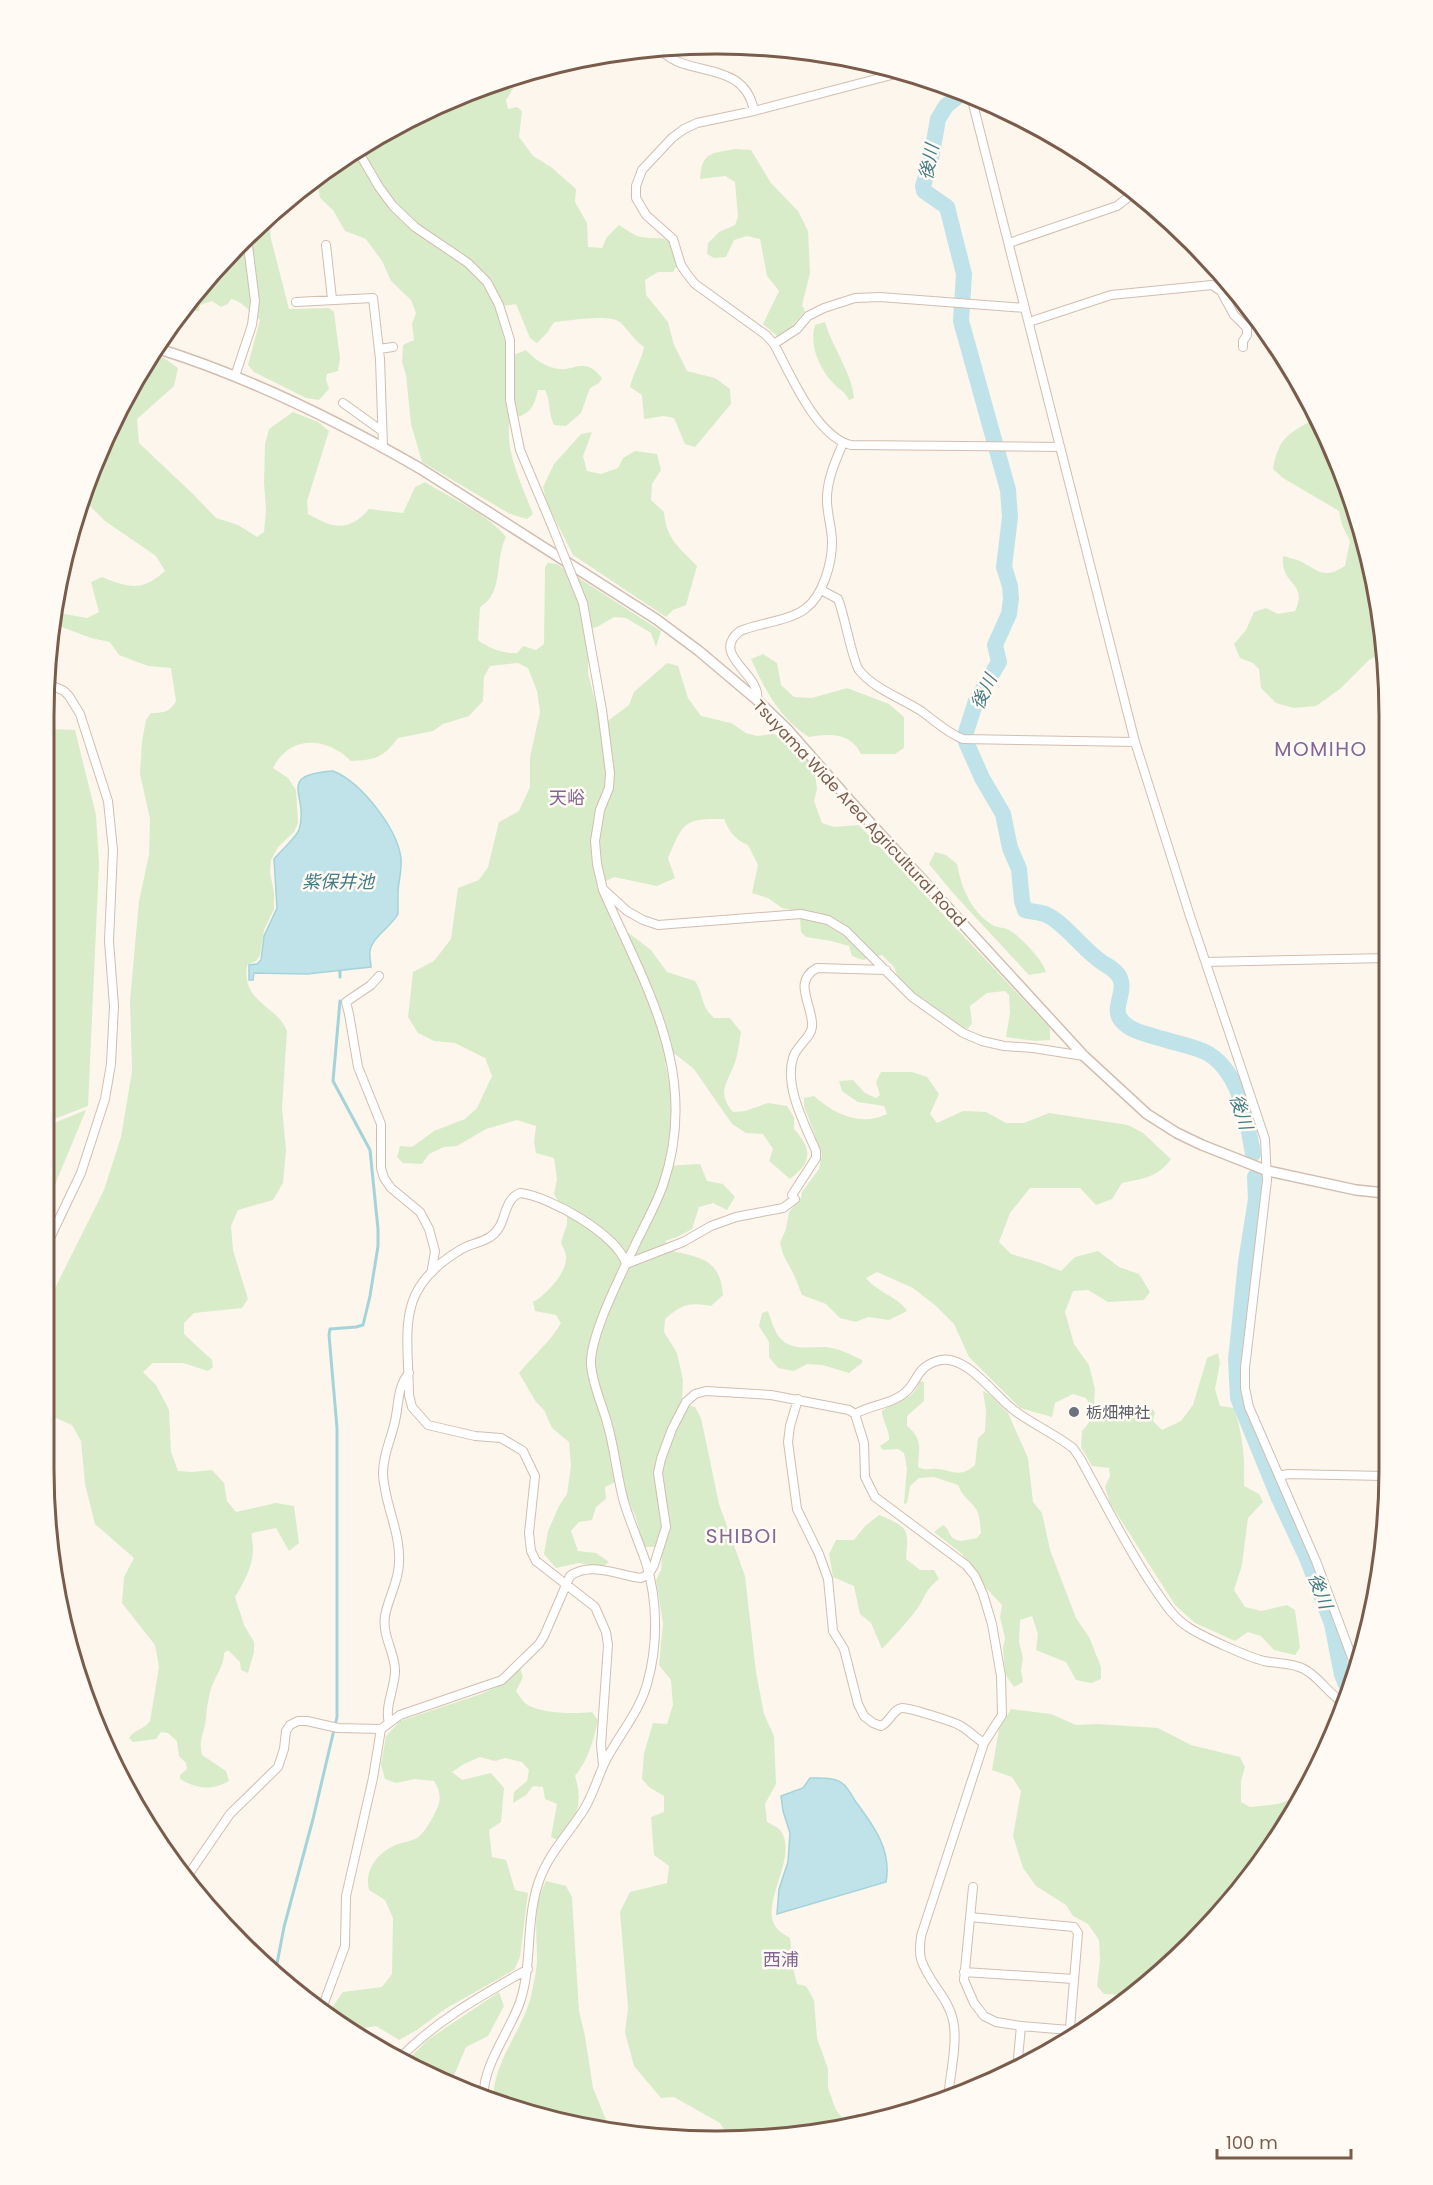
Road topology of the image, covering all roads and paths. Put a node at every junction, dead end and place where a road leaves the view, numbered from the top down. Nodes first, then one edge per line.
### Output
1 (667, 56) edge
2 (886, 76) edge
3 (973, 106) edge
4 (754, 111) junction
5 (362, 157) edge
6 (1129, 199) edge
7 (1009, 243) junction
8 (326, 245) dead end
9 (248, 248) edge
10 (332, 299) junction
11 (296, 302) dead end
12 (1025, 308) junction
13 (1029, 322) junction
14 (774, 344) junction
15 (393, 347) dead end
16 (1243, 347) dead end
17 (379, 349) junction
18 (164, 351) edge
19 (235, 376) junction
20 (343, 403) dead end
21 (382, 431) junction
22 (843, 443) junction
23 (383, 447) junction
24 (1060, 447) junction
25 (821, 590) junction
26 (55, 687) edge
27 (757, 700) junction
28 (1135, 742) junction
29 (603, 890) junction
30 (1379, 958) edge
31 (1206, 962) junction
32 (886, 970) junction
33 (379, 976) dead end
34 (1084, 1056) junction
35 (1268, 1172) junction
36 (1379, 1192) edge
37 (54, 1230) edge
38 (626, 1264) junction
39 (432, 1269) junction
40 (409, 1373) junction
41 (798, 1399) junction
42 (855, 1414) junction
43 (1279, 1476) junction
44 (1379, 1476) edge
45 (649, 1574) junction
46 (565, 1584) junction
47 (1351, 1656) edge
48 (1338, 1698) edge
49 (389, 1723) junction
50 (381, 1729) junction
51 (984, 1743) junction
52 (603, 1766) junction
53 (191, 1871) edge
54 (973, 1887) dead end
55 (970, 1917) junction
56 (528, 1969) junction
57 (964, 1972) junction
58 (1074, 1979) junction
59 (324, 2002) edge
60 (1021, 2026) junction
61 (1070, 2028) edge
62 (1068, 2030) edge
63 (405, 2053) edge
64 (1018, 2059) edge
65 (483, 2088) edge
66 (949, 2089) edge

1 - 4 street
2 - 4 street
3 - 7 street
4 - 14 street
5 - 29 street, bridge
6 - 7 street
7 - 12 street
8 - 10 street
9 - 19 street
10 - 11 street
10 - 17 street
12 - 13 street
12 - 14 street
13 - 16 street
13 - 24 street
14 - 22 street
15 - 17 street
17 - 21 street
18 - 19 street, Tsuyama Wide Area Agricultural Road
19 - 23 street, Tsuyama Wide Area Agricultural Road
20 - 21 street
21 - 23 street
22 - 24 street
22 - 25 street
23 - 27 street, Tsuyama Wide Area Agricultural Road
24 - 28 street
25 - 27 street
25 - 28 street
26 - 37 street
27 - 34 street, Tsuyama Wide Area Agricultural Road
28 - 31 street
29 - 32 street
29 - 38 street
30 - 31 street
31 - 35 street
32 - 34 street
32 - 38 street
33 - 39 street
34 - 35 street, Tsuyama Wide Area Agricultural Road
35 - 36 street, Tsuyama Wide Area Agricultural Road
35 - 43 street
38 - 39 street
38 - 45 street
39 - 40 street
40 - 46 street
40 - 49 street
41 - 42 street
41 - 45 street
41 - 51 street
42 - 48 street
42 - 51 street
43 - 44 street
43 - 47 street
45 - 46 street
45 - 52 street
46 - 49 street
46 - 52 street
49 - 50 street
50 - 53 street
50 - 59 street
51 - 66 street
52 - 56 street
54 - 55 street
55 - 57 street
55 - 58 street
56 - 63 street
56 - 65 street
57 - 58 street
57 - 60 street
58 - 61 street
60 - 62 street
60 - 64 street

